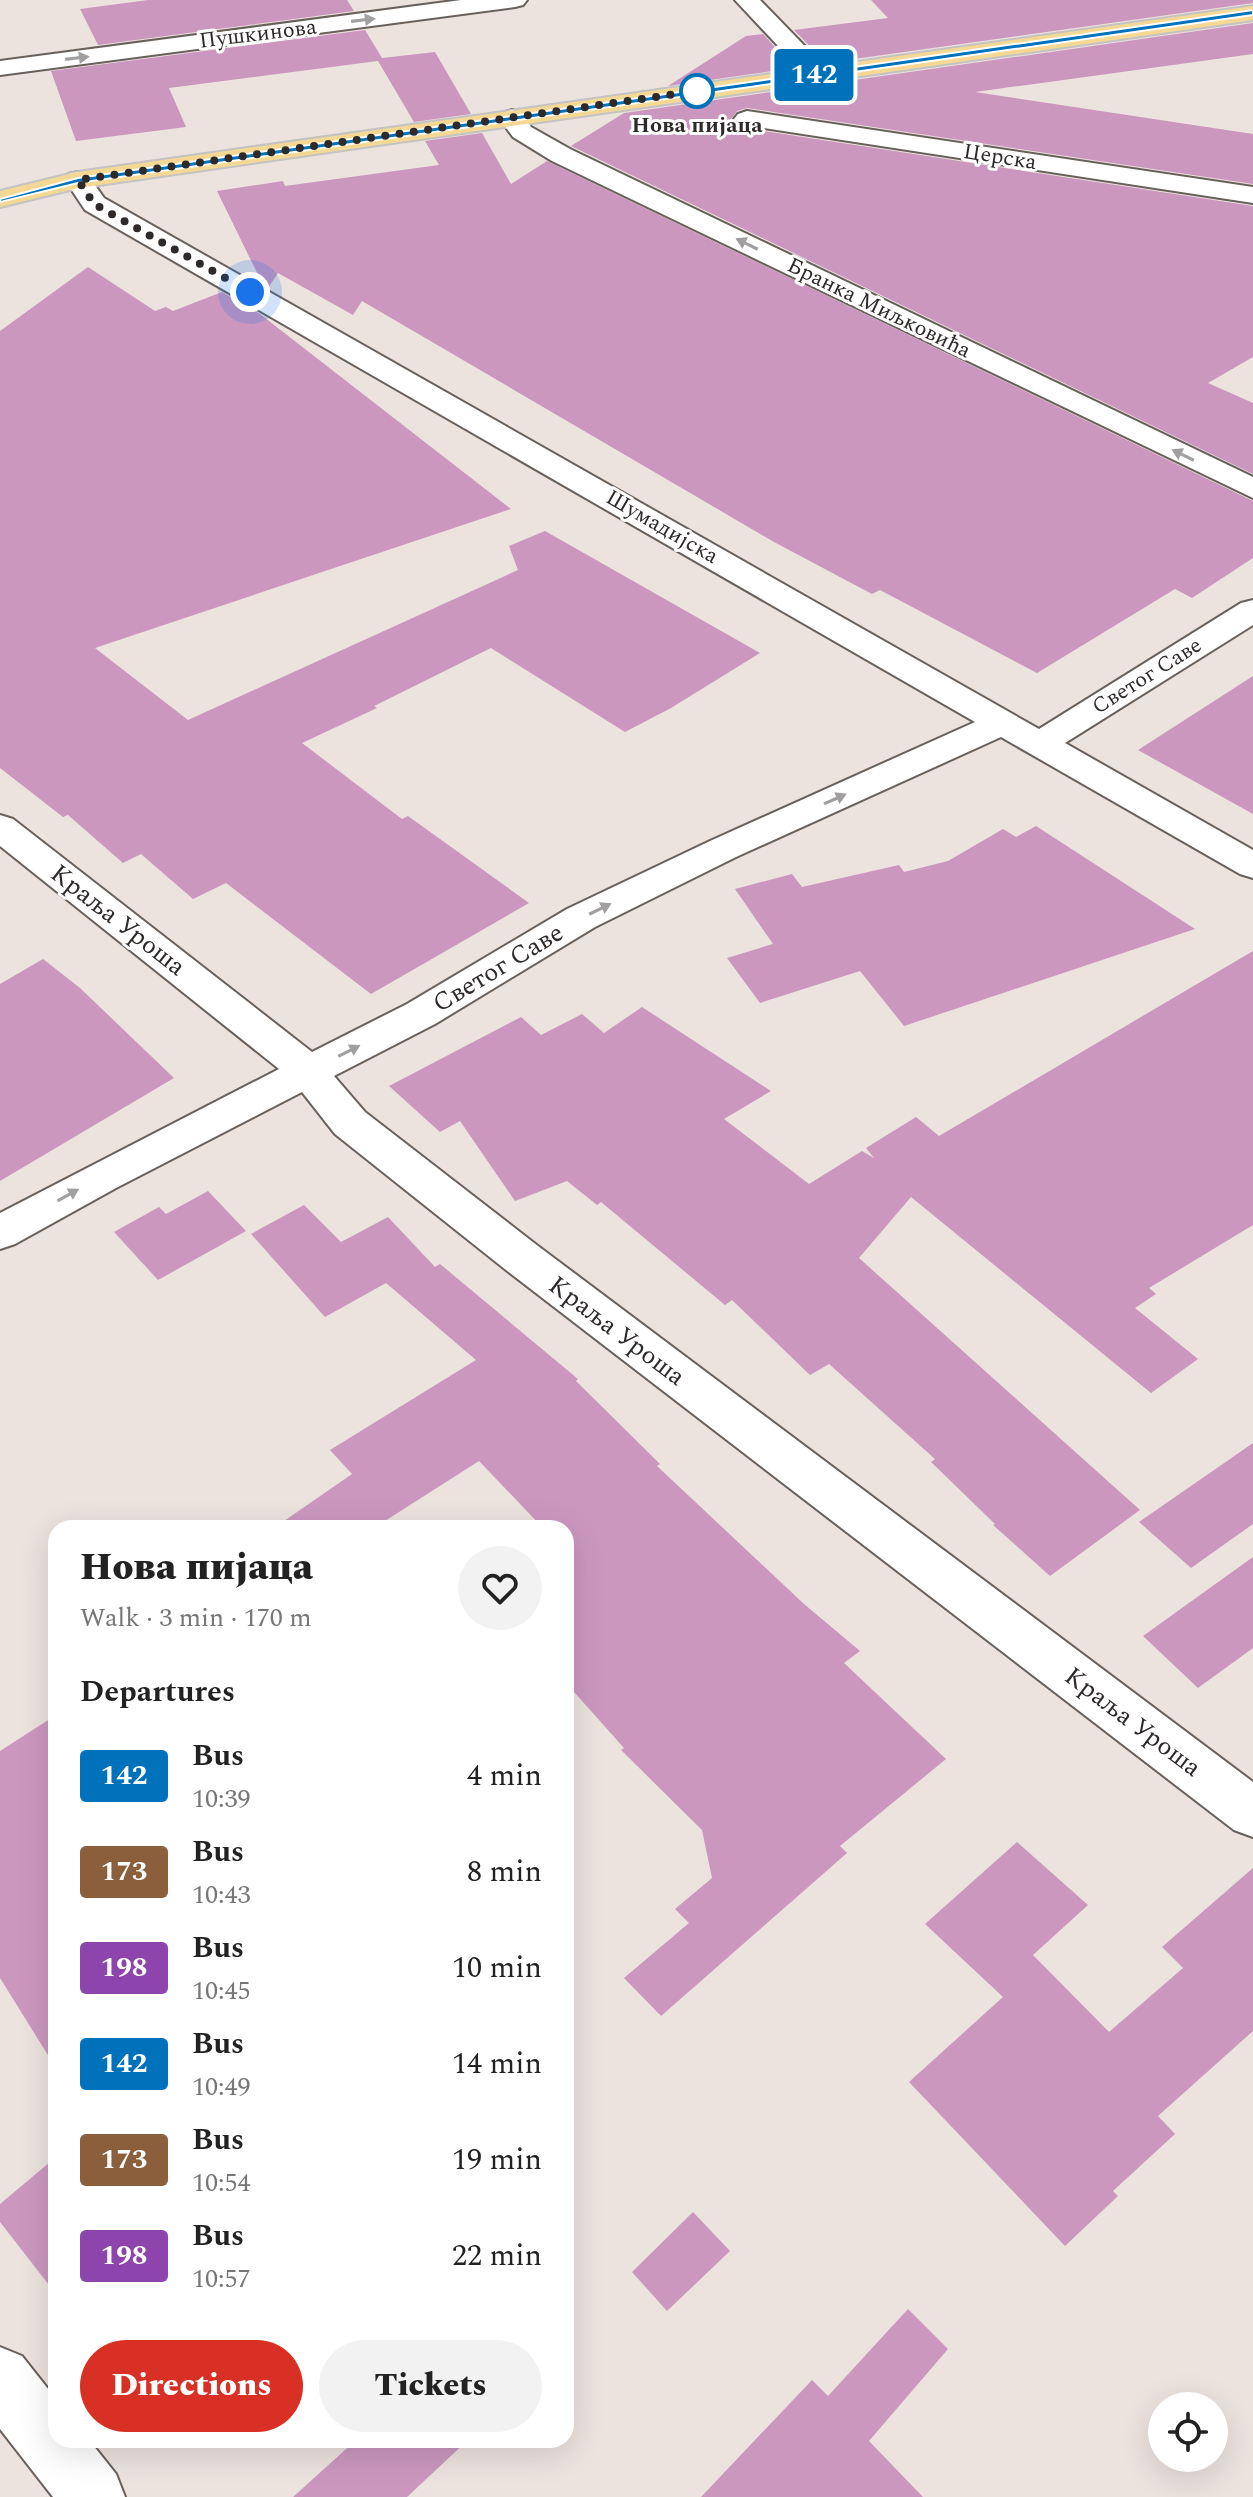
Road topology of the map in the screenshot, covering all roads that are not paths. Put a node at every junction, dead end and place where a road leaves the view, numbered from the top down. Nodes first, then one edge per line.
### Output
1 (515, 0) edge
2 (747, 0) edge
3 (1253, 13) edge
4 (0, 68) edge
5 (818, 74) junction
6 (512, 118) junction
7 (747, 119) dead end
8 (78, 180) junction
9 (0, 182) edge
10 (1253, 195) edge
11 (0, 199) edge
12 (1253, 489) edge
13 (1253, 610) edge
14 (1005, 722) junction
15 (1041, 743) junction
16 (0, 827) edge
17 (1253, 866) edge
18 (309, 1071) junction
19 (0, 1233) edge
20 (1253, 1813) edge
21 (0, 2378) edge
22 (48, 2439) edge
23 (55, 2448) edge
24 (93, 2497) edge

4 -> 1 street, Пушкинова
2 - 5 street
3 - 5 main road
5 - 6 main road
6 - 8 main road
12 -> 6 street, Бранка Миљковића
7 - 10 street, Церска
8 - 9 main road
8 - 11 main road
8 - 14 street, Шумадијска
13 - 15 street, Светог Саве
14 - 15 street, Шумадијска
18 -> 14 street, Светог Саве
15 - 17 street, Шумадијска
16 - 18 street, Краља Уроша
19 -> 18 street, Светог Саве
18 - 20 street, Краља Уроша
21 - 22 street
23 - 24 street

